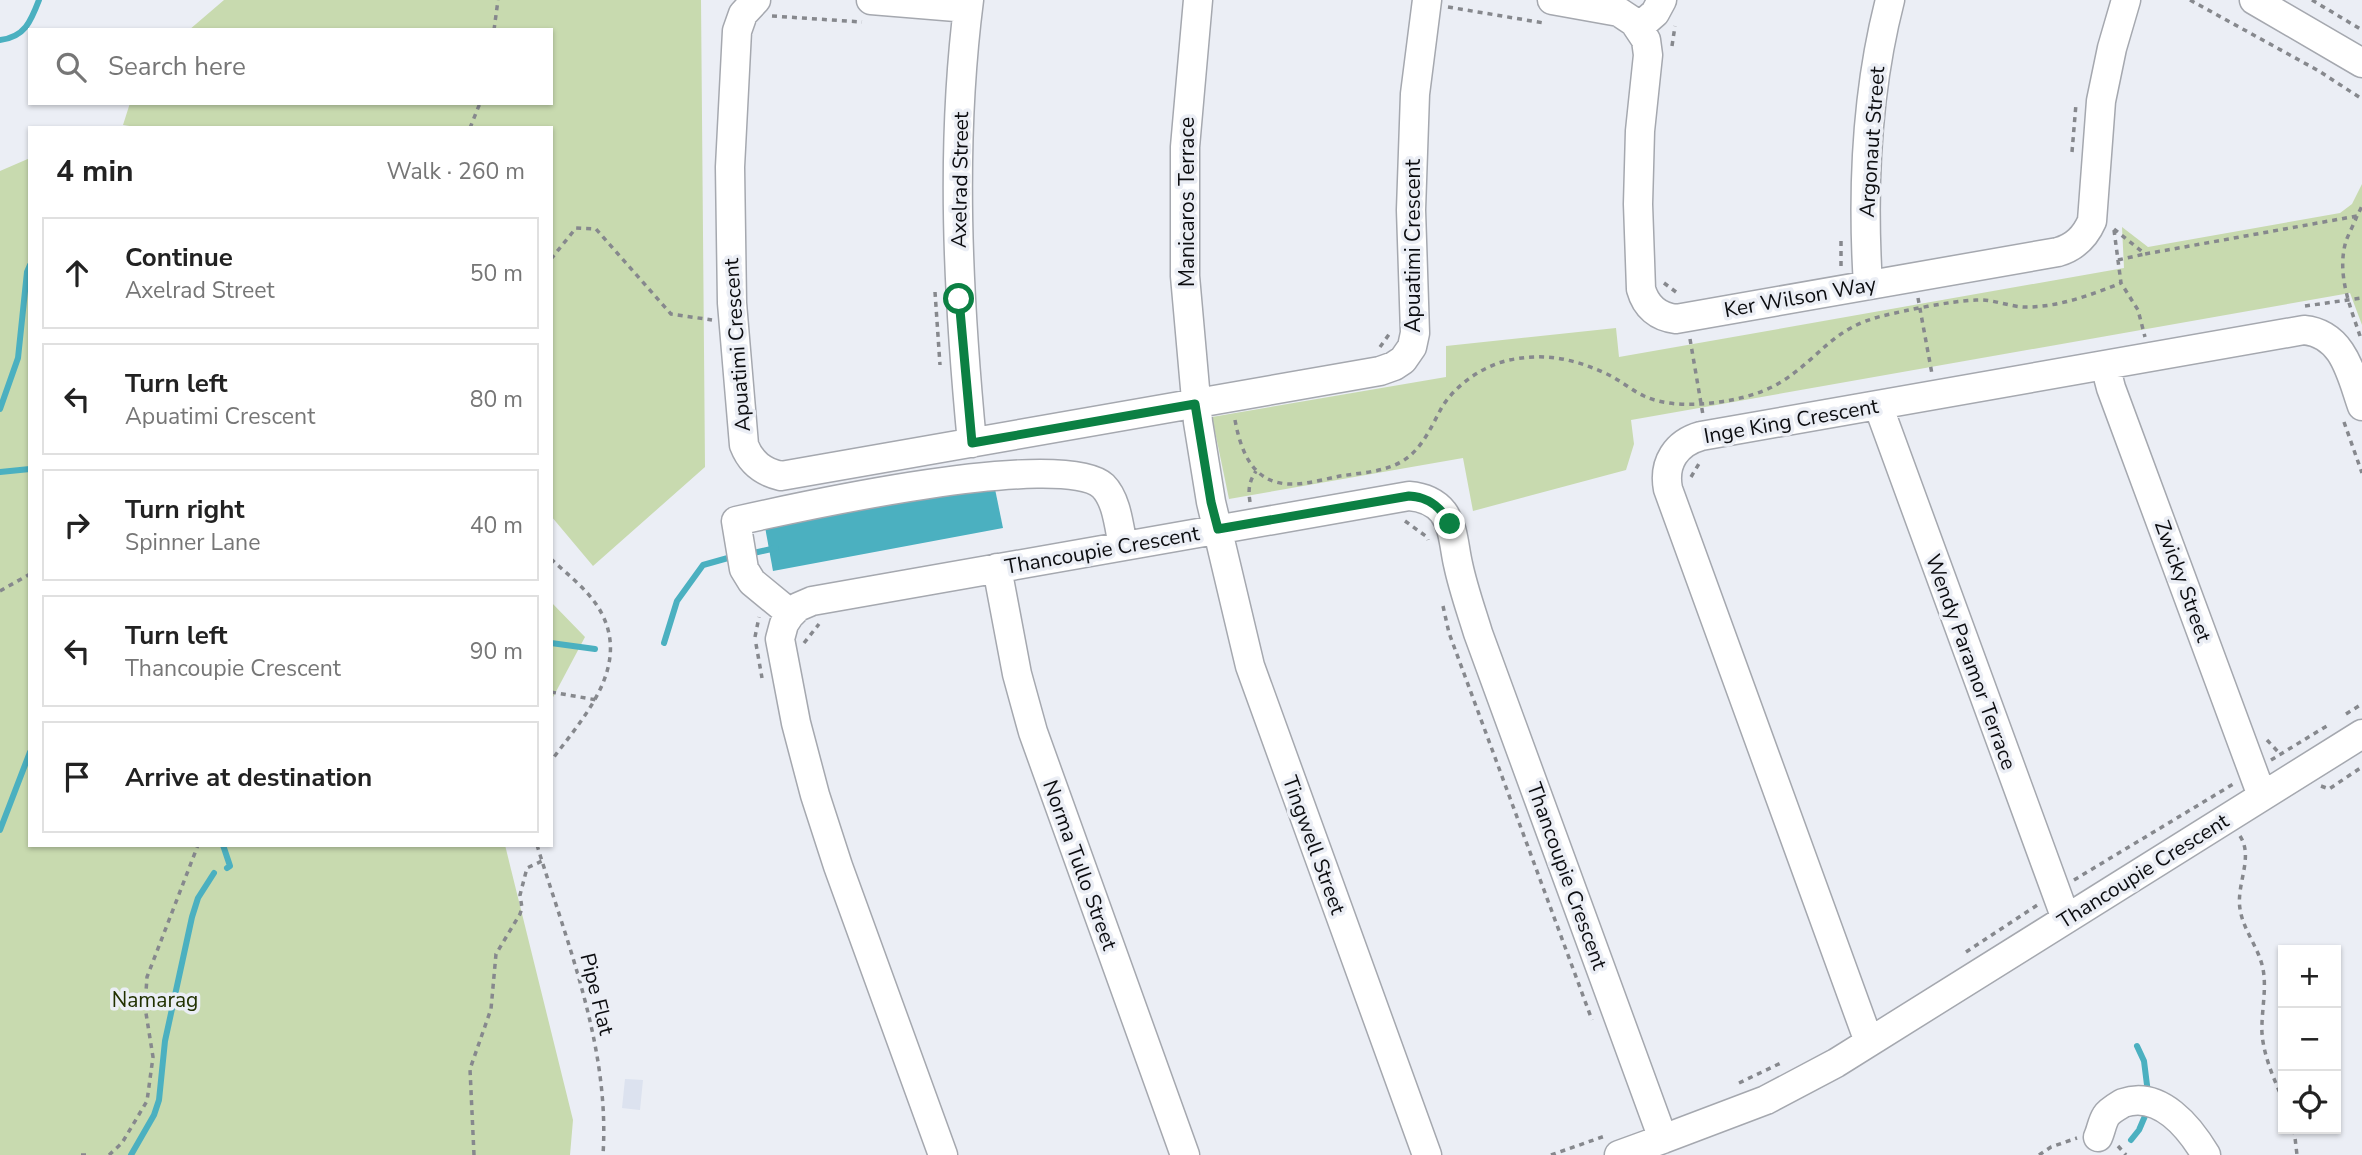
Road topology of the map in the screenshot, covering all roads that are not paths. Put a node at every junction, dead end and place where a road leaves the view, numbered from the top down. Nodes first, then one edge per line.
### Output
1 (1198, 0) edge
2 (1662, 0) edge
3 (1890, 0) edge
4 (2126, 0) edge
5 (2254, 0) edge
6 (1438, 3) edge
7 (968, 4) edge
8 (761, 9) edge
9 (1548, 11) edge
10 (873, 12) edge
11 (1639, 27) junction
12 (2362, 63) edge
13 (1858, 272) junction
14 (2105, 365) junction
15 (1195, 404) junction
16 (1878, 405) junction
17 (2362, 407) edge
18 (972, 443) junction
19 (1218, 529) junction
20 (1122, 546) junction
21 (997, 568) junction
22 (782, 606) junction
23 (2361, 737) edge
24 (2258, 783) junction
25 (2066, 919) junction
26 (1869, 1042) junction
27 (2098, 1137) dead end
28 (1663, 1139) junction
29 (943, 1155) edge
30 (1185, 1155) edge
31 (1427, 1155) edge
32 (1619, 1155) edge
33 (2206, 1155) edge

1 - 15 street, Manicaros Terrace
2 - 11 street
3 - 13 street, Argonaut Street
4 - 13 street, Ker Wilson Way
5 - 12 street
6 - 15 street, Apuatimi Crescent
7 - 10 street
7 - 18 street, Axelrad Street
8 - 18 street, Apuatimi Crescent
9 - 11 street
11 - 13 street, Ker Wilson Way
14 - 16 street, Inge King Crescent
14 - 17 street, Inge King Crescent
14 - 24 street, Zwicky Street
15 - 18 street, Apuatimi Crescent
15 - 19 street, Manicaros Terrace
16 - 25 street, Wendy Paramor Terrace
16 - 26 street, Inge King Crescent
19 - 20 street, Thancoupie Crescent
19 - 28 street, Thancoupie Crescent
19 - 31 street, Tingwell Street
20 - 21 street, Thancoupie Crescent
20 - 22 street
21 - 22 street, Thancoupie Crescent
21 - 30 street, Norma Tullo Street
22 - 29 street
23 - 24 street, Thancoupie Crescent
24 - 25 street, Thancoupie Crescent
25 - 26 street, Thancoupie Crescent
26 - 28 street, Thancoupie Crescent
27 - 33 street
28 - 32 street, Thancoupie Crescent

